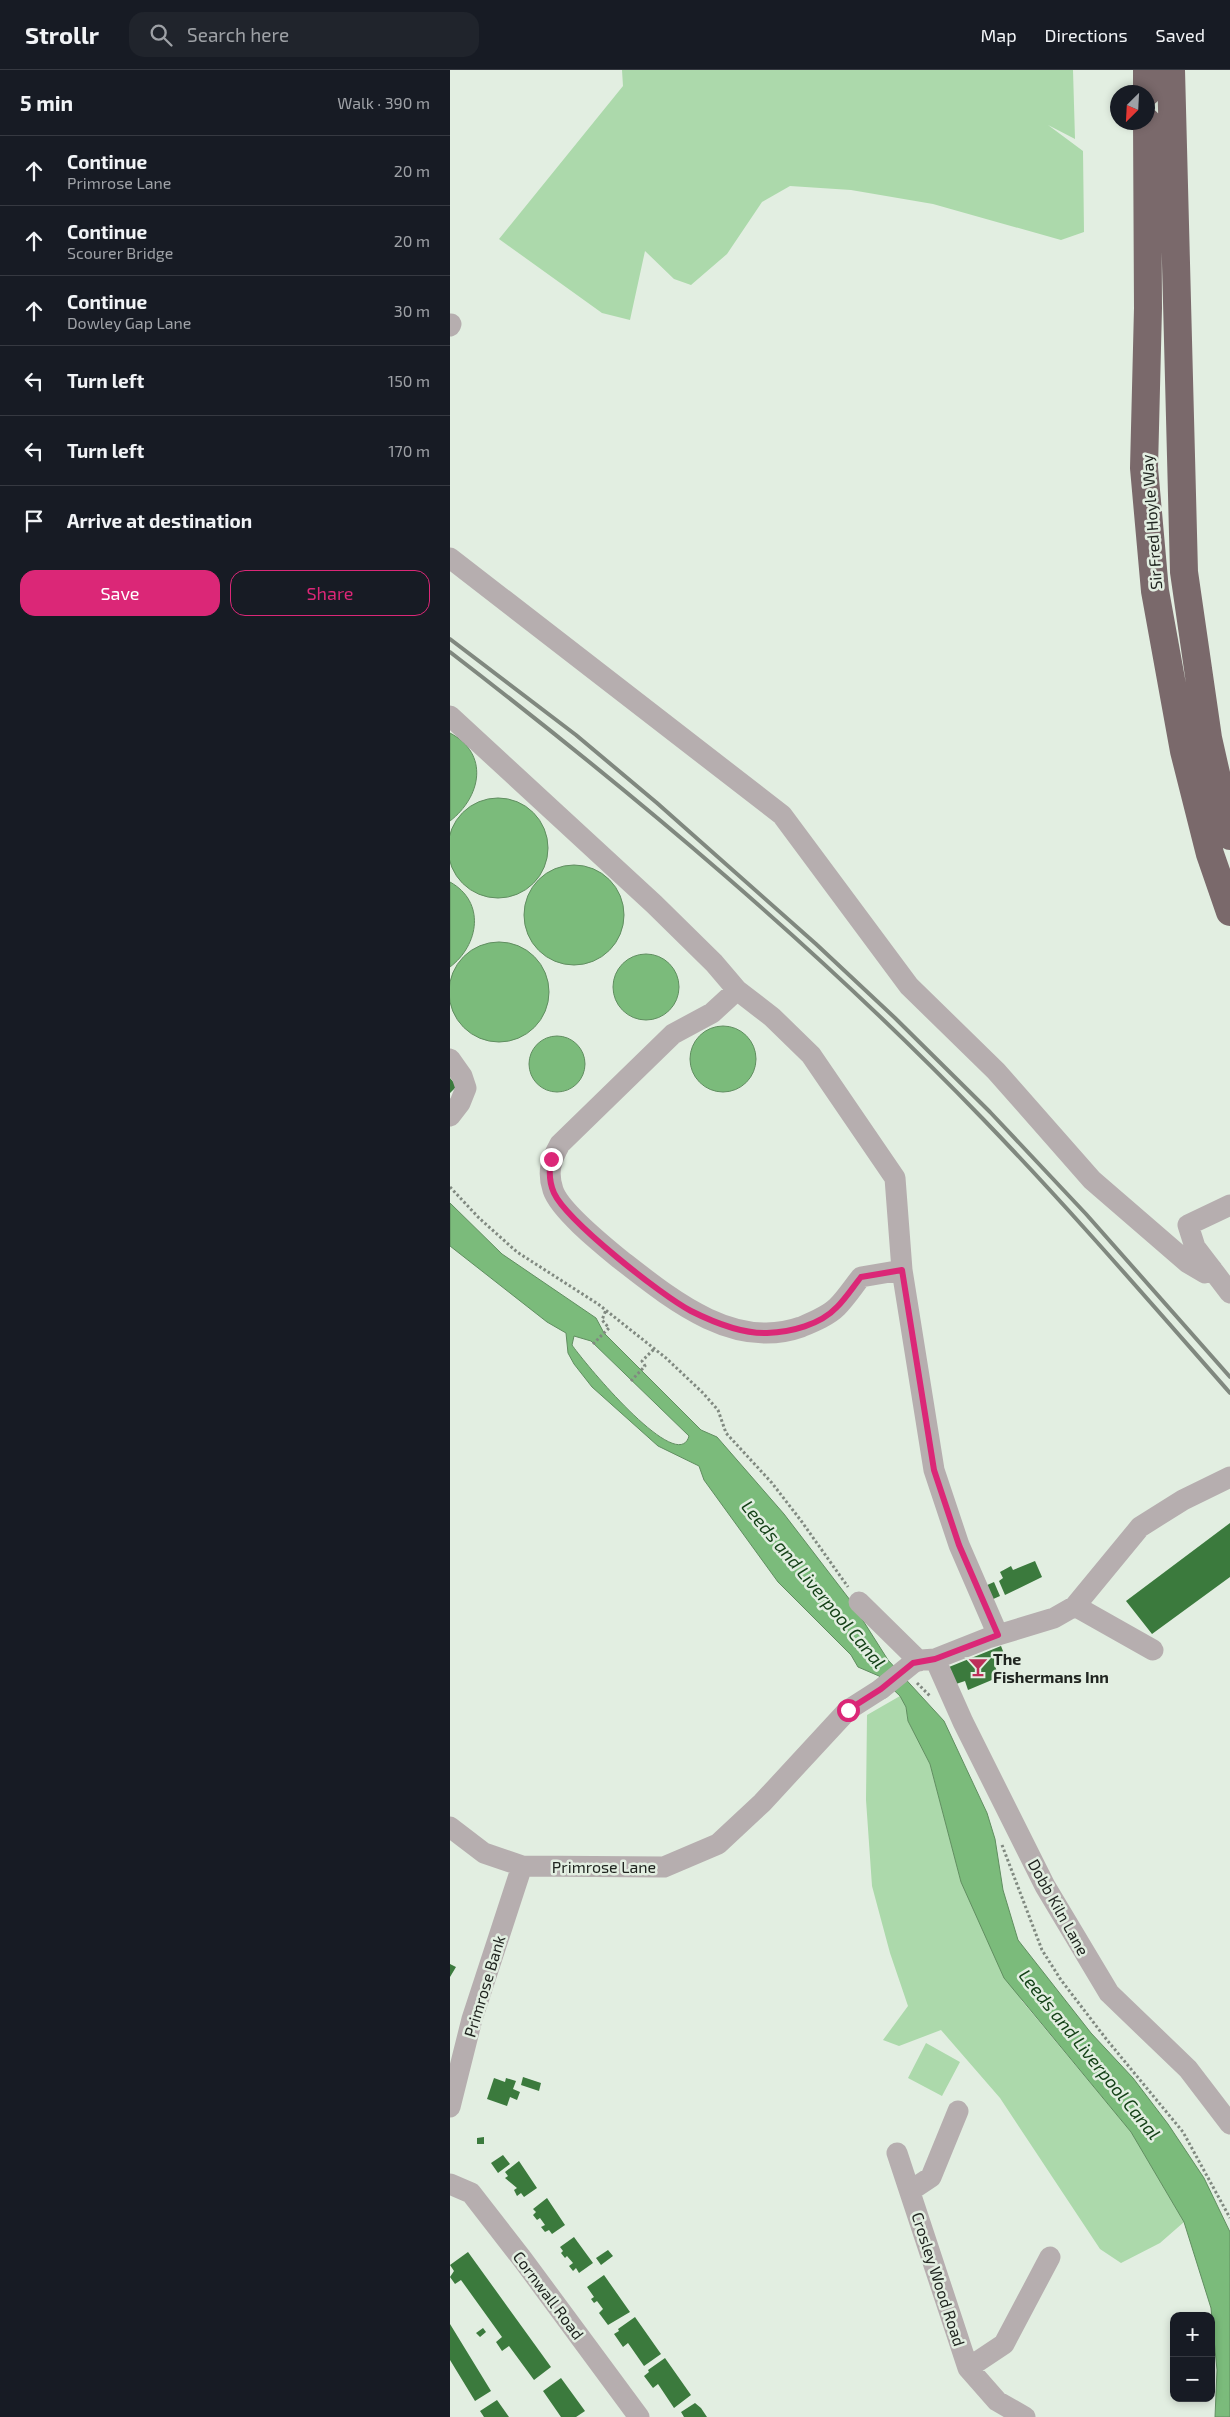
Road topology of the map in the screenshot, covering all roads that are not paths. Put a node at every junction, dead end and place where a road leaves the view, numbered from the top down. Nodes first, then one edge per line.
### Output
1 (1147, 70) edge
2 (1171, 70) edge
3 (1147, 85) edge
4 (1147, 130) edge
5 (450, 558) edge
6 (450, 716) edge
7 (1230, 836) edge
8 (1230, 912) edge
9 (737, 990) junction
10 (450, 1059) edge
11 (450, 1116) edge
12 (1230, 1205) edge
13 (1212, 1269) junction
14 (902, 1270) junction
15 (1230, 1293) edge
16 (1230, 1477) edge
17 (859, 1602) road end
18 (1075, 1606) junction
19 (998, 1635) junction
20 (1152, 1650) dead end
21 (922, 1661) junction
22 (450, 1827) edge
23 (522, 1866) junction
24 (450, 2107) edge
25 (958, 2111) dead end
26 (1230, 2124) edge
27 (897, 2153) dead end
28 (450, 2184) edge
29 (910, 2191) junction
30 (1050, 2256) dead end
31 (968, 2368) junction
32 (639, 2417) edge
33 (1025, 2417) edge

1 - 3 highway
2 - 7 highway, Sir Fred Hoyle Way
4 - 8 highway, Sir Fred Hoyle Way
5 - 13 street
6 - 9 street
9 - 14 street
9 - 14 street
10 - 11 street
12 - 13 street
13 - 15 street
14 - 19 street
16 - 18 street
17 - 21 street
18 - 19 street, Primrose Lane
18 - 20 street
19 - 21 street, Primrose Lane
21 - 23 street, Primrose Lane, bridge
21 - 26 street, Dobb Kiln Lane
22 - 23 street, Primrose Lane
23 - 24 street, Primrose Bank
25 - 29 street, Crosley Wood Road
27 - 29 street, Crosley Wood Road
28 - 32 street, Cornwall Road
29 - 31 street, Crosley Wood Road
30 - 31 street, Crosley Wood Road
31 - 33 street, Crosley Wood Road

